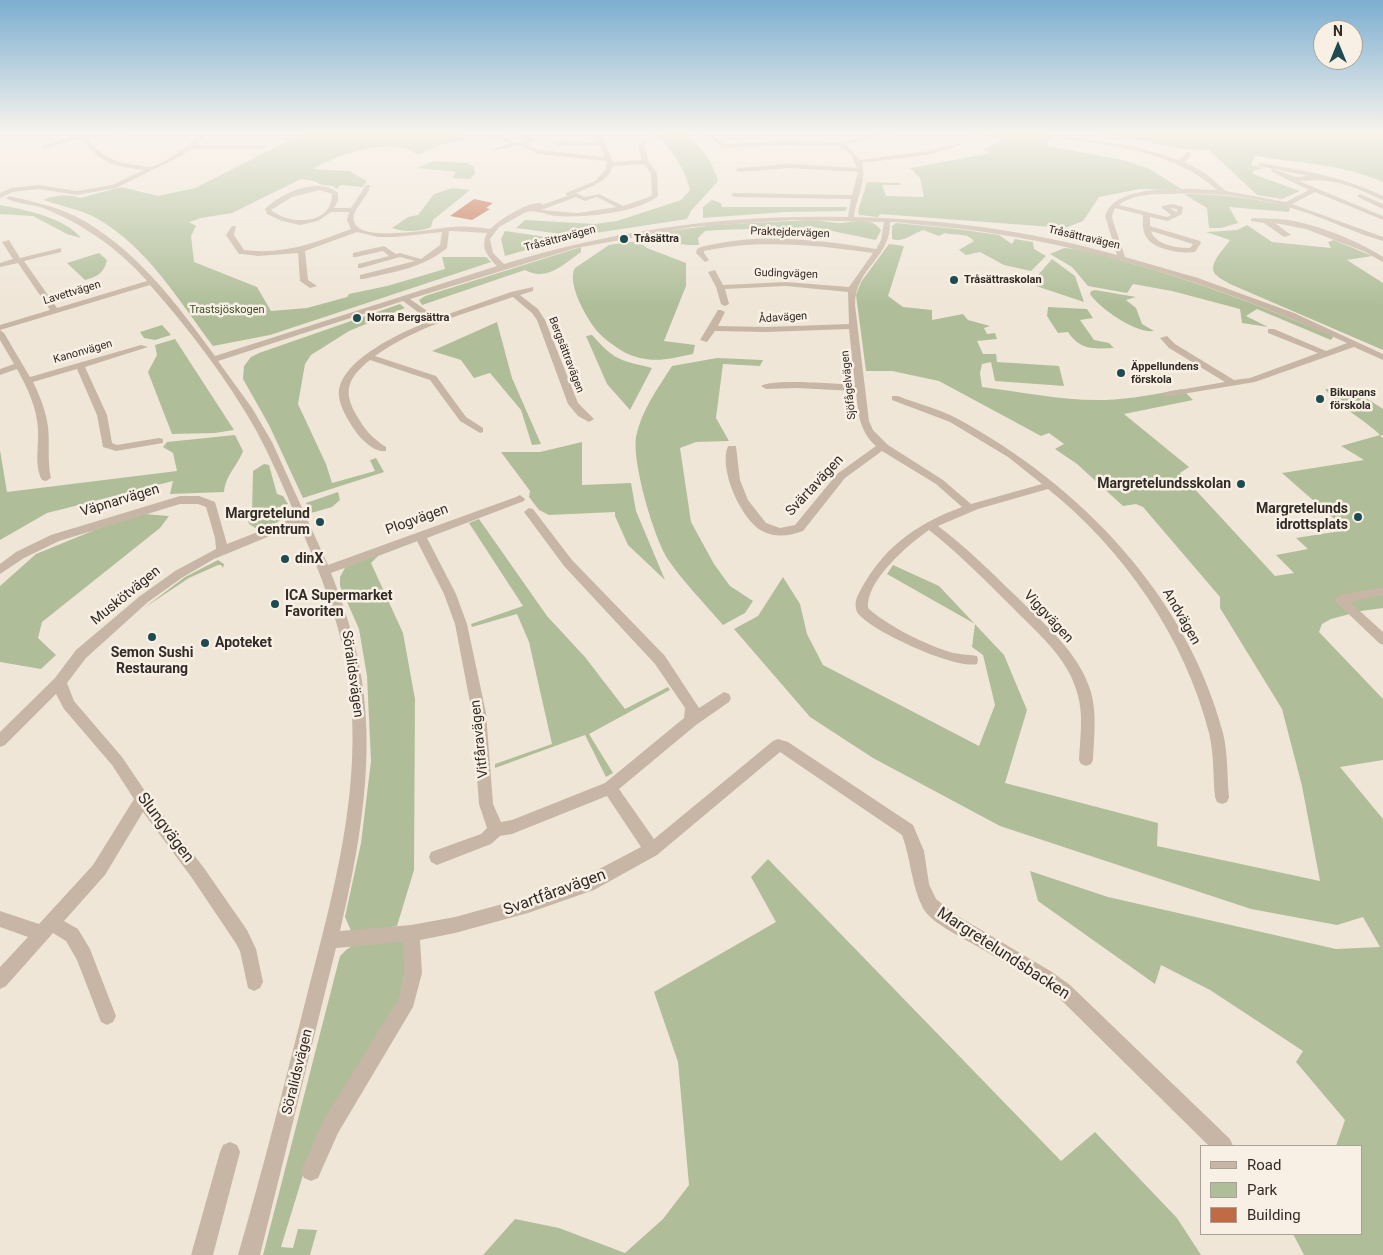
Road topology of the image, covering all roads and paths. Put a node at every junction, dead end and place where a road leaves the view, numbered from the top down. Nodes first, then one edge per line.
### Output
1 (1313, 190) edge
2 (29, 191) edge
3 (61, 191) edge
4 (98, 191) edge
5 (301, 191) edge
6 (332, 191) edge
7 (365, 191) edge
8 (577, 191) edge
9 (655, 191) edge
10 (858, 191) edge
11 (1314, 191) edge
12 (1368, 191) edge
13 (22, 192) junction
14 (1223, 192) joint
15 (2, 195) edge
16 (734, 195) dead end
17 (856, 196) junction
18 (1360, 196) dead end
19 (1382, 198) edge
20 (31, 201) junction
21 (1287, 204) junction
22 (1114, 206) junction
23 (1383, 207) edge
24 (623, 208) junction
25 (1363, 209) junction
26 (329, 210) junction
27 (354, 210) junction
28 (1174, 214) dead end
29 (1146, 215) junction
30 (851, 218) junction
31 (1383, 218) edge
32 (887, 220) junction
33 (1253, 220) dead end
34 (1265, 220) junction
35 (234, 227) dead end
36 (1148, 228) junction
37 (1278, 229) junction
38 (1301, 229) junction
39 (356, 230) junction
40 (446, 230) junction
41 (491, 231) junction
42 (1287, 235) dead end
43 (1323, 236) dead end
44 (1383, 239) edge
45 (410, 241) dead end
46 (6, 242) dead end
47 (401, 243) dead end
48 (392, 246) dead end
49 (1383, 246) edge
50 (384, 248) junction
51 (1366, 249) junction
52 (58, 250) dead end
53 (301, 250) junction
54 (878, 252) junction
55 (356, 255) dead end
56 (395, 256) junction
57 (1121, 258) junction
58 (1381, 258) edge
59 (19, 260) junction
60 (705, 260) dead end
61 (421, 262) junction
62 (0, 265) edge
63 (360, 266) dead end
64 (502, 267) junction
65 (712, 272) dead end
66 (363, 277) dead end
67 (152, 282) junction
68 (313, 286) dead end
69 (720, 286) junction
70 (530, 288) dead end
71 (852, 290) junction
72 (514, 294) junction
73 (404, 298) junction
74 (54, 310) junction
75 (436, 321) junction
76 (854, 326) junction
77 (0, 328) edge
78 (713, 328) junction
79 (1271, 331) dead end
80 (0, 334) edge
81 (1164, 338) dead end
82 (704, 340) dead end
83 (1356, 343) junction
84 (144, 346) dead end
85 (1327, 354) junction
86 (370, 357) junction
87 (1383, 357) edge
88 (214, 359) junction
89 (20, 365) junction
90 (80, 365) junction
91 (0, 372) edge
92 (28, 380) junction
93 (1234, 384) junction
94 (766, 386) dead end
95 (860, 388) junction
96 (1167, 395) dead end
97 (895, 398) dead end
98 (589, 419) dead end
99 (480, 430) dead end
100 (159, 441) dead end
101 (883, 446) junction
102 (732, 448) dead end
103 (382, 449) dead end
104 (46, 478) dead end
105 (1051, 485) junction
106 (520, 499) dead end
107 (968, 507) junction
108 (529, 512) dead end
109 (302, 519) junction
110 (929, 525) junction
111 (420, 535) junction
112 (222, 550) junction
113 (0, 570) edge
114 (325, 571) junction
115 (1383, 591) edge
116 (1383, 640) edge
117 (972, 660) dead end
118 (60, 682) junction
119 (724, 698) dead end
120 (691, 721) junction
121 (0, 741) edge
122 (778, 745) joint
123 (1086, 760) dead end
124 (610, 788) junction
125 (1222, 797) dead end
126 (142, 799) junction
127 (496, 830) junction
128 (652, 850) junction
129 (437, 857) dead end
130 (0, 918) edge
131 (48, 928) junction
132 (412, 933) junction
133 (330, 940) junction
134 (0, 980) edge
135 (254, 982) dead end
136 (107, 1016) dead end
137 (1222, 1145) edge
138 (230, 1152) dead end
139 (311, 1171) dead end
140 (202, 1255) edge
141 (249, 1255) edge

1 - 21 street
2 - 13 street
3 - 4 street
5 - 26 street
6 - 26 street
7 - 27 street
8 - 41 street
9 - 24 street
10 - 17 street
11 - 25 street
12 - 19 street
13 - 15 street
13 - 15 street
13 - 20 street, Söralidsvägen
14 - 21 street
14 - 22 street
15 - 20 street, Söralidsvägen
16 - 17 street
17 - 30 street
18 - 23 street
20 - 67 street, Söralidsvägen
21 - 44 street
22 - 29 street
22 - 57 street
23 - 25 street
24 - 24 street
25 - 31 street
26 - 27 street
27 - 39 street
28 - 29 street
29 - 36 street
30 - 32 street, Tråsättravägen
30 - 64 street, Tråsättravägen
32 - 54 street
32 - 57 street, Tråsättravägen
33 - 34 street
34 - 37 street
34 - 38 street
35 - 53 street
36 - 36 street
37 - 38 street
37 - 42 street
38 - 43 street
38 - 51 street
39 - 40 street
39 - 53 street
40 - 41 street
40 - 61 street
41 - 64 street
45 - 47 street
46 - 59 street
48 - 50 street
49 - 51 street
50 - 55 street
50 - 56 street
51 - 58 street
52 - 59 street
53 - 68 street
54 - 60 street, Praktejdervägen
54 - 71 street
56 - 61 street
56 - 63 street
57 - 83 street, Tråsättravägen
59 - 62 street
59 - 74 street
61 - 66 street
64 - 73 street, Tråsättravägen
65 - 69 street
67 - 74 street, Lavettvägen
67 - 88 street, Söralidsvägen
69 - 71 street, Gudingvägen
69 - 78 street
70 - 72 street
71 - 76 street, Sjöfågelvägen
72 - 75 street
72 - 98 street, Bergsättravägen
73 - 75 street
73 - 88 street, Tråsättravägen
74 - 77 street, Lavettvägen
75 - 86 street
76 - 78 street, Ådavägen
76 - 95 street, Sjöfågelvägen
78 - 82 street
79 - 85 street
80 - 89 street
81 - 93 street
83 - 85 street
83 - 87 street, Tråsättravägen
84 - 90 street, Kanonvägen
85 - 93 street
86 - 99 street
86 - 103 street
88 - 109 street, Söralidsvägen
89 - 91 street
89 - 92 street
90 - 92 street, Kanonvägen
90 - 100 street
92 - 104 street
93 - 96 street
94 - 95 street
95 - 101 street, Sjöfågelvägen
97 - 105 street, Andvägen
101 - 102 street, Svärtavägen
101 - 107 street, Sjöfågelvägen
105 - 107 street
105 - 125 street, Andvägen
106 - 111 street, Plogvägen
107 - 110 street
108 - 120 street
109 - 112 street, Muskötvägen
109 - 114 street, Söralidsvägen
110 - 117 street
110 - 123 street, Viggvägen
111 - 114 street, Plogvägen
111 - 127 street, Vitfåravägen
112 - 113 street, Väpnarvägen
112 - 118 street, Muskötvägen
114 - 133 street, Söralidsvägen
115 - 116 street
118 - 121 street, Muskötvägen
118 - 126 street, Slungvägen
119 - 120 street
120 - 124 street
122 - 128 street, Svartfåravägen
122 - 137 street, Margretelundsbacken
124 - 127 street
124 - 128 street
126 - 131 street
126 - 135 street, Slungvägen
127 - 129 street
128 - 132 street, Svartfåravägen
130 - 131 street
131 - 134 street
131 - 136 street
132 - 133 street, Svartfåravägen
132 - 139 street
133 - 141 street, Söralidsvägen
138 - 140 street

